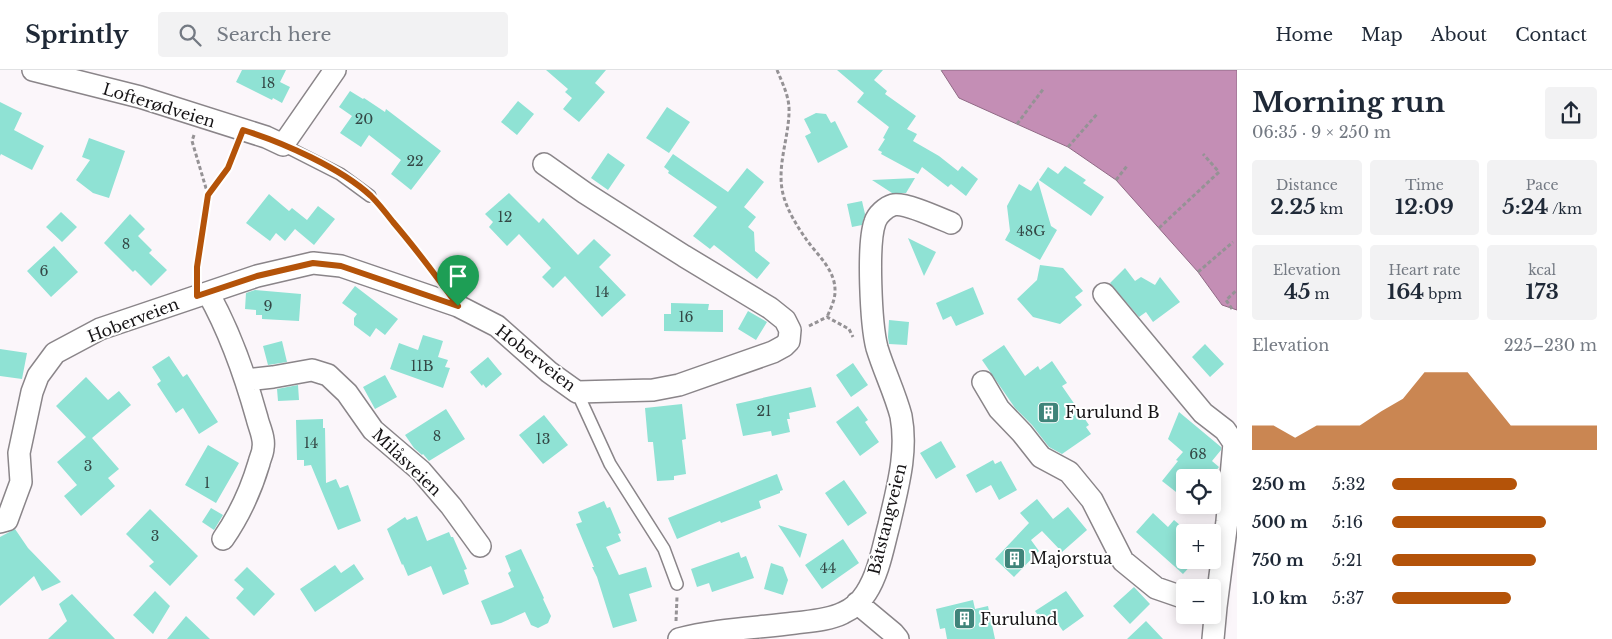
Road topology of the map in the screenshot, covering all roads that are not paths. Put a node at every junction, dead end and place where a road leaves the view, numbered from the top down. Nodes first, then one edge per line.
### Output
1 (33, 70) edge
2 (335, 70) edge
3 (284, 145) junction
4 (544, 164) dead end
5 (370, 196) road end
6 (951, 223) dead end
7 (1104, 294) dead end
8 (202, 295) junction
9 (246, 380) junction
10 (983, 382) dead end
11 (577, 392) junction
12 (0, 522) edge
13 (223, 539) dead end
14 (480, 546) dead end
15 (1218, 579) edge
16 (677, 584) road end
17 (1176, 595) edge
18 (857, 603) junction
19 (1213, 624) edge
20 (677, 634) edge
21 (898, 639) edge
22 (1213, 639) edge

1 - 3 street, Lofterødveien
2 - 3 street
3 - 5 lane, Lofterødveien
4 - 11 street, Hoberveien
6 - 18 street, Båtstangveien
7 - 15 street
8 - 9 street
8 - 11 street, Hoberveien
8 - 12 street, Hoberveien
9 - 13 street
9 - 14 street, Milåsveien
10 - 17 street
11 - 16 lane
18 - 20 street, Båtstangveien
18 - 21 street
19 - 22 street

